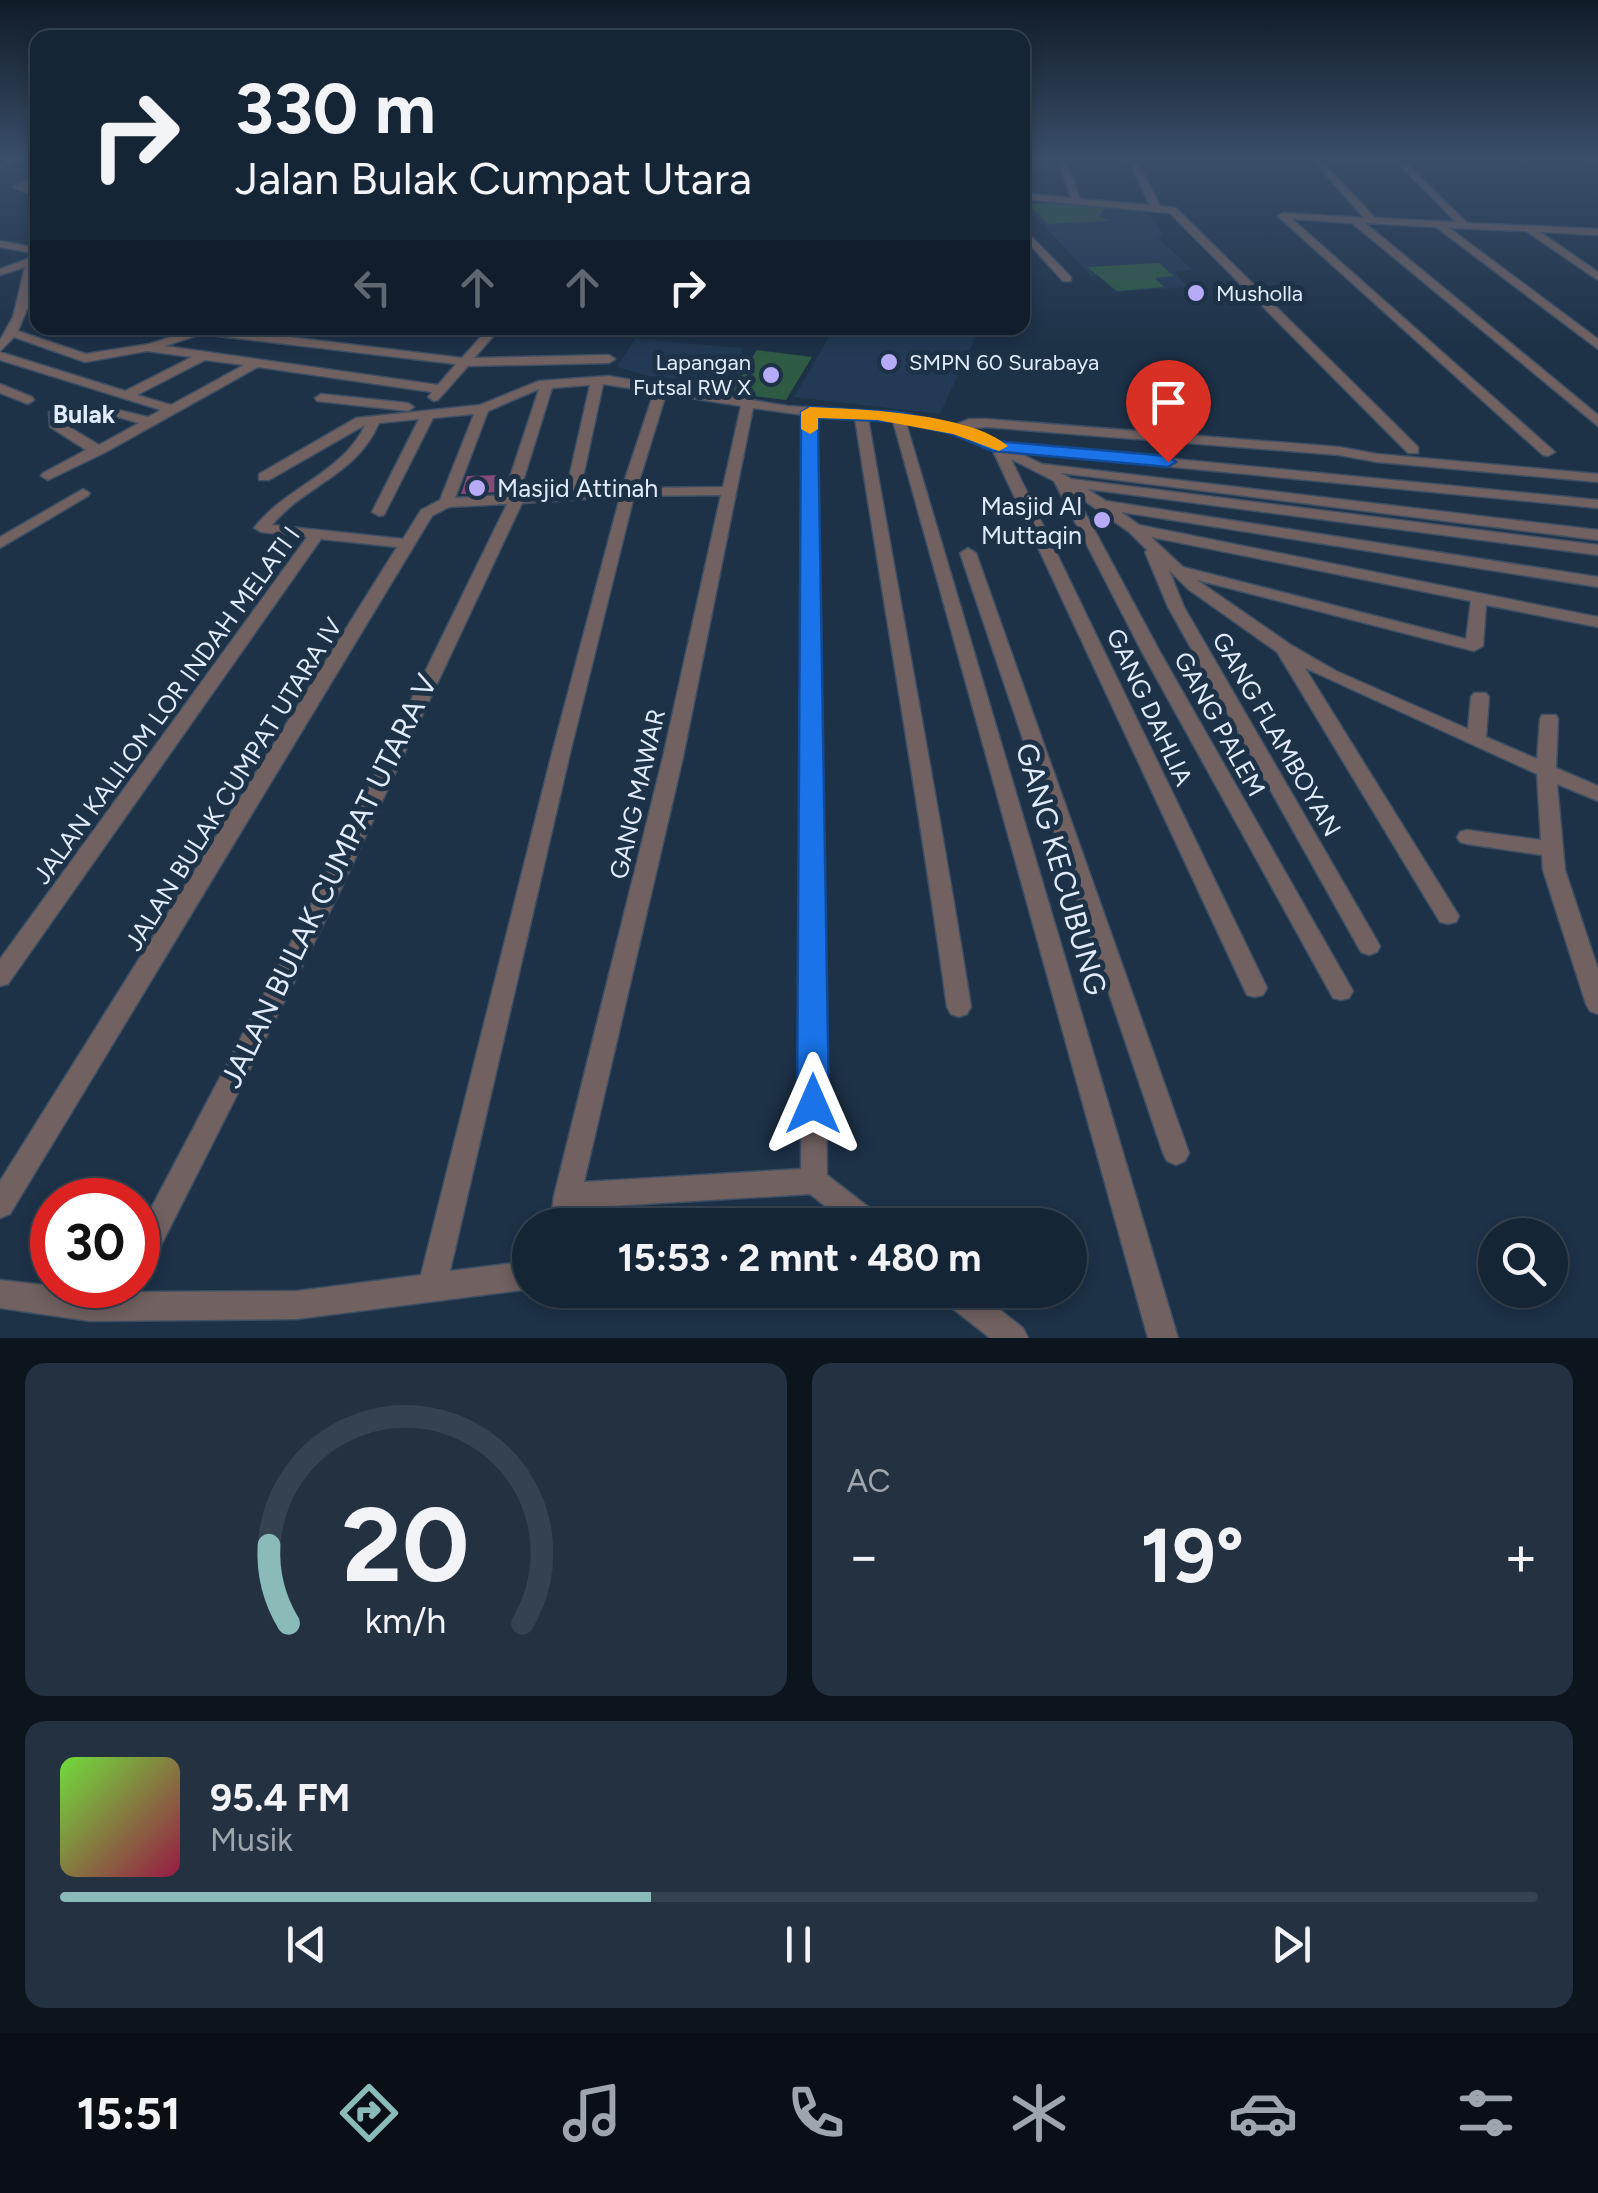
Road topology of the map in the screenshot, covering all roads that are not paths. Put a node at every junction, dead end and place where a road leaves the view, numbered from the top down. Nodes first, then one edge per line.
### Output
1 (1181, 219) edge
2 (1288, 219) edge
3 (1346, 219) edge
4 (1459, 219) edge
5 (1356, 220) junction
6 (1372, 221) joint
7 (1438, 224) junction
8 (1465, 226) junction
9 (1528, 229) junction
10 (1598, 232) edge
11 (1030, 239) edge
12 (0, 244) edge
13 (30, 255) edge
14 (30, 259) edge
15 (1, 270) edge
16 (1598, 277) edge
17 (1067, 279) dead end
18 (30, 283) edge
19 (30, 327) edge
20 (14, 331) junction
21 (186, 335) edge
22 (252, 335) edge
23 (488, 335) edge
24 (622, 335) edge
25 (1598, 345) edge
26 (0, 347) edge
27 (147, 347) junction
28 (0, 356) edge
29 (201, 356) junction
30 (609, 359) junction
31 (466, 362) junction
32 (254, 364) junction
33 (602, 380) junction
34 (547, 385) junction
35 (662, 386) junction
36 (0, 388) edge
37 (440, 388) junction
38 (124, 396) junction
39 (321, 398) dead end
40 (28, 400) dead end
41 (748, 402) junction
42 (482, 409) junction
43 (106, 410) dead end
44 (173, 410) junction
45 (425, 412) junction
46 (810, 412) junction
47 (861, 414) junction
48 (54, 415) dead end
49 (898, 417) junction
50 (374, 419) junction
51 (150, 422) junction
52 (1598, 422) edge
53 (957, 430) junction
54 (98, 449) junction
55 (1002, 450) junction
56 (1413, 450) dead end
57 (1548, 452) dead end
58 (1035, 466) junction
59 (48, 476) dead end
60 (264, 478) dead end
61 (1598, 478) edge
62 (1063, 480) junction
63 (1310, 486) dead end
64 (628, 492) junction
65 (728, 492) junction
66 (84, 494) dead end
67 (572, 494) junction
68 (513, 500) junction
69 (446, 503) junction
70 (1101, 504) junction
71 (1598, 504) edge
72 (380, 512) dead end
73 (1134, 528) junction
74 (318, 534) junction
75 (1598, 535) edge
76 (0, 543) edge
77 (409, 544) junction
78 (1150, 544) junction
79 (1598, 550) edge
80 (968, 554) dead end
81 (1179, 571) junction
82 (1598, 582) edge
83 (1479, 598) junction
84 (1598, 622) edge
85 (1284, 649) junction
86 (1480, 697) dead end
87 (1549, 719) dead end
88 (1476, 740) junction
89 (1546, 770) junction
90 (1598, 794) edge
91 (1467, 837) dead end
92 (1552, 849) junction
93 (1448, 916) dead end
94 (1370, 946) dead end
95 (0, 977) edge
96 (1255, 988) dead end
97 (1341, 991) dead end
98 (1598, 1004) edge
99 (959, 1006) dead end
100 (1176, 1154) dead end
101 (814, 1181) junction
102 (567, 1196) junction
103 (0, 1205) edge
104 (566, 1208) edge
105 (848, 1208) edge
106 (160, 1218) edge
107 (512, 1277) edge
108 (432, 1288) junction
109 (0, 1294) edge
110 (160, 1297) edge
111 (30, 1298) edge
112 (975, 1308) edge
113 (1014, 1338) edge
114 (1163, 1338) edge

1 - 56 street
2 - 57 street
3 - 5 street
4 - 8 street
5 - 6 street
5 - 52 street
6 - 7 street
7 - 8 street
7 - 25 street
8 - 9 street
9 - 10 street
9 - 16 street
11 - 17 street
12 - 13 street
14 - 15 street
18 - 20 street
19 - 20 street
20 - 26 street
20 - 27 street
21 - 27 street
22 - 31 street
23 - 31 street
24 - 30 street
27 - 29 street
28 - 38 street
29 - 32 street
29 - 38 street
30 - 31 street
30 - 33 street
31 - 37 street
32 - 37 street
32 - 44 street
33 - 34 street
33 - 35 street
33 - 67 street
34 - 42 street
34 - 68 street, JALAN BULAK CUMPAT UTARA V
35 - 41 street
35 - 64 street
36 - 40 street
37 - 45 street
38 - 44 street
39 - 45 street
41 - 46 street
41 - 65 street, GANG MAWAR
42 - 45 street
42 - 69 street
43 - 51 street
44 - 51 street
45 - 50 street
45 - 72 street
46 - 47 street
46 - 101 street
47 - 49 street
47 - 99 street
48 - 54 street
49 - 53 street
49 - 114 street, GANG KECUBUNG
50 - 60 street
50 - 74 street
51 - 54 street
53 - 55 street
53 - 61 street
54 - 59 street
55 - 58 street
55 - 63 street
55 - 71 street
55 - 96 street, GANG DAHLIA
58 - 62 street
58 - 75 street
62 - 70 street
62 - 79 street
62 - 97 street, GANG PALEM
64 - 65 street
64 - 67 street
64 - 108 street
65 - 102 street, GANG MAWAR
66 - 76 street
67 - 68 street
68 - 69 street
68 - 106 street, JALAN BULAK CUMPAT UTARA V
69 - 77 street, JALAN BULAK CUMPAT UTARA IV
70 - 73 street
70 - 82 street
73 - 78 street
73 - 83 street
74 - 77 street, JALAN KALILOM LOR INDAH MELATI I
74 - 95 street, JALAN KALILOM LOR INDAH MELATI I
77 - 103 street, JALAN BULAK CUMPAT UTARA IV
78 - 81 street
78 - 94 street, GANG FLAMBOYAN
80 - 100 street
81 - 83 street
81 - 85 street
83 - 84 street
85 - 88 street
85 - 93 street
86 - 88 street
87 - 89 street
88 - 89 street
89 - 90 street
89 - 92 street
91 - 92 street
92 - 98 street
101 - 102 street
101 - 105 street
102 - 104 street, GANG MAWAR
107 - 108 street
108 - 110 street
109 - 111 street
112 - 113 street

